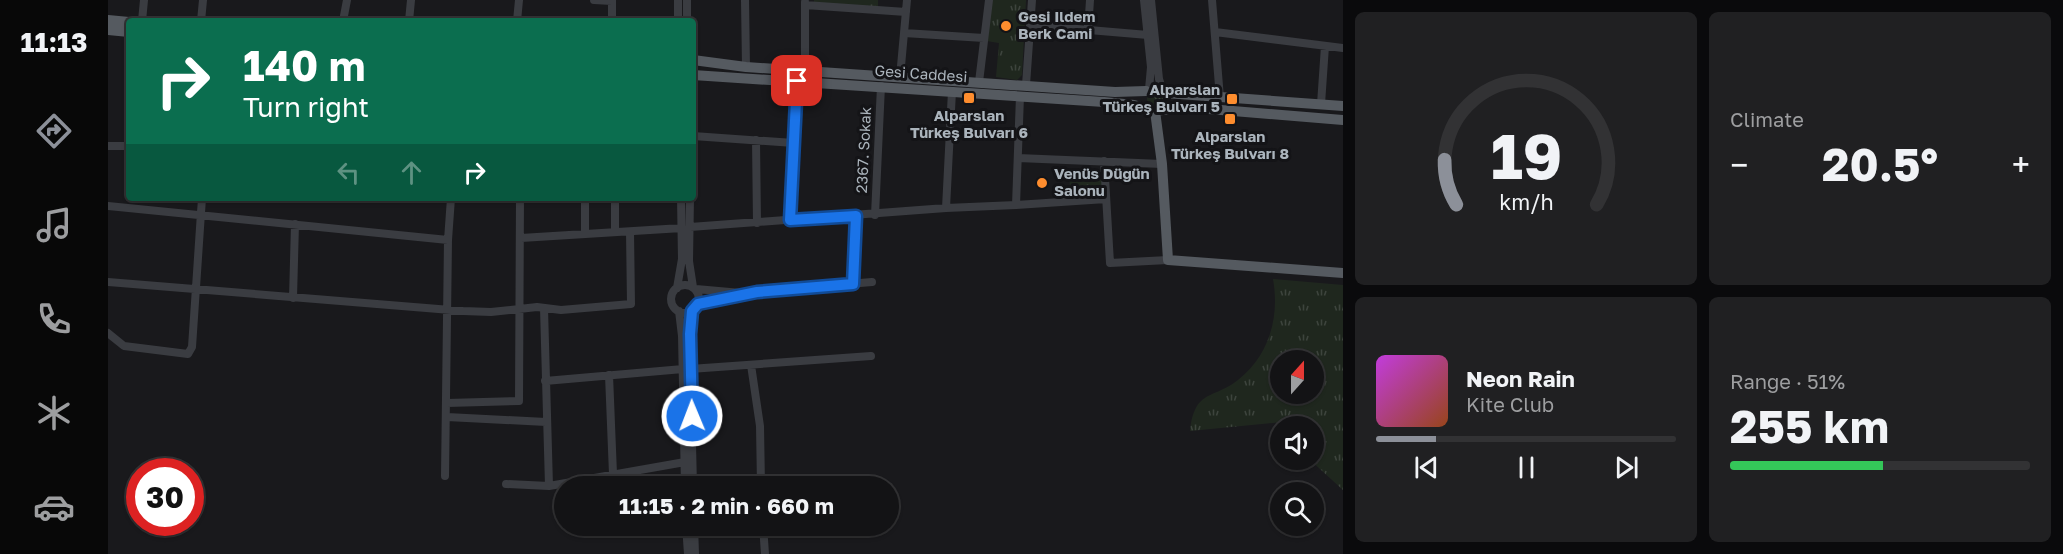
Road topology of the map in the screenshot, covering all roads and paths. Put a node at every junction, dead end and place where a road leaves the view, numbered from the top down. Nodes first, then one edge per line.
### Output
1 (144, 0) edge
2 (203, 0) edge
3 (347, 0) edge
4 (411, 0) edge
5 (519, 0) edge
6 (594, 0) edge
7 (678, 0) edge
8 (687, 0) edge
9 (745, 0) edge
10 (908, 0) edge
11 (989, 0) edge
12 (1032, 0) edge
13 (1090, 0) edge
14 (1144, 0) edge
15 (1151, 0) edge
16 (1212, 0) edge
17 (612, 1) edge
18 (805, 3) edge
19 (906, 12) junction
20 (142, 18) edge
21 (201, 18) edge
22 (344, 18) edge
23 (409, 18) edge
24 (518, 18) edge
25 (612, 18) edge
26 (678, 18) edge
27 (687, 18) edge
28 (108, 20) edge
29 (126, 22) edge
30 (1030, 25) junction
31 (108, 30) edge
32 (1088, 30) junction
33 (126, 32) edge
34 (1215, 32) junction
35 (904, 33) junction
36 (1148, 35) junction
37 (984, 38) junction
38 (1325, 46) junction
39 (1343, 48) edge
40 (696, 60) edge
41 (746, 67) junction
42 (805, 71) junction
43 (696, 75) edge
44 (900, 77) junction
45 (797, 81) junction
46 (979, 82) junction
47 (1026, 85) junction
48 (881, 86) junction
49 (1148, 90) junction
50 (952, 91) junction
51 (1164, 92) junction
52 (1020, 96) junction
53 (1220, 98) junction
54 (1321, 105) junction
55 (1343, 106) edge
56 (1154, 109) junction
57 (1343, 120) edge
58 (696, 136) edge
59 (756, 140) junction
60 (794, 143) junction
61 (108, 146) edge
62 (126, 146) edge
63 (1018, 158) junction
64 (1104, 161) junction
65 (1162, 164) junction
66 (1106, 200) junction
67 (202, 201) edge
68 (452, 201) edge
69 (520, 201) edge
70 (585, 201) edge
71 (615, 201) edge
72 (682, 201) edge
73 (690, 201) edge
74 (1016, 205) junction
75 (108, 206) edge
76 (946, 208) junction
77 (874, 215) junction
78 (200, 216) junction
79 (856, 216) junction
80 (790, 220) junction
81 (757, 223) junction
82 (295, 224) junction
83 (686, 228) junction
84 (615, 232) junction
85 (630, 232) junction
86 (585, 234) junction
87 (521, 238) junction
88 (448, 240) junction
89 (1168, 260) junction
90 (1343, 273) edge
91 (108, 282) edge
92 (872, 282) dead end
93 (853, 284) junction
94 (677, 288) junction
95 (694, 288) junction
96 (196, 289) junction
97 (757, 292) junction
98 (293, 298) junction
99 (544, 308) junction
100 (695, 308) junction
101 (521, 309) junction
102 (448, 310) junction
103 (679, 311) junction
104 (108, 333) edge
105 (871, 356) dead end
106 (751, 365) junction
107 (687, 369) junction
108 (609, 375) junction
109 (545, 381) junction
110 (447, 403) junction
111 (447, 417) junction
112 (546, 422) junction
113 (685, 462) junction
114 (613, 474) junction
115 (445, 476) dead end
116 (685, 476) edge
117 (692, 476) edge
118 (761, 476) edge
119 (506, 484) dead end
120 (549, 486) junction
121 (687, 536) edge
122 (694, 536) edge
123 (764, 536) edge
124 (688, 554) edge
125 (695, 554) edge
126 (765, 554) edge

1 - 20 street
2 - 21 street
3 - 22 street
4 - 23 street
5 - 24 street
6 - 17 street
7 - 26 street
8 - 27 street
9 - 41 street
10 - 19 street
11 - 37 street
12 - 30 street
13 - 32 street
14 - 36 street
15 - 51 street
16 - 34 street
17 - 25 street
18 - 19 street
18 - 42 street
19 - 35 street
28 - 29 main road
30 - 32 street
30 - 47 street
31 - 33 main road
32 - 36 street
34 - 38 street
34 - 53 street
35 - 37 street
35 - 44 street
36 - 49 street
37 - 46 street
38 - 39 street
38 - 54 street
40 - 41 main road, Gesi Caddesi
41 - 42 main road, Gesi Caddesi
42 - 44 main road, Gesi Caddesi
43 - 45 main road, Gesi Caddesi
44 - 46 main road, Gesi Caddesi
45 - 48 main road, Gesi Caddesi
45 - 60 street
46 - 47 main road, Gesi Caddesi
47 - 49 main road, Gesi Caddesi
48 - 50 main road, Gesi Caddesi
48 - 77 street, 2367. Sokak
49 - 51 main road
49 - 56 main road
50 - 52 main road, Gesi Caddesi
50 - 76 street
51 - 53 main road
51 - 56 main road
52 - 56 main road, Gesi Caddesi
52 - 63 street
53 - 54 main road
54 - 55 main road
56 - 57 main road, Gesi Caddesi
56 - 65 main road
58 - 59 street
59 - 60 street
59 - 81 street
60 - 80 street
61 - 62 street
63 - 64 street
63 - 74 street
64 - 65 street
64 - 66 street
65 - 89 main road
66 - 74 street
66 - 89 street
67 - 78 street
68 - 88 street
69 - 87 street
70 - 86 street
71 - 84 street
72 - 83 street
73 - 83 street
74 - 76 street
75 - 78 street
76 - 77 street
77 - 79 street
78 - 82 street
78 - 96 street
79 - 80 street
79 - 93 street
80 - 81 street
81 - 83 street
82 - 88 street
82 - 98 street
83 - 85 street
83 - 94 street
83 - 95 street
84 - 85 street
84 - 86 street
85 - 99 street
86 - 87 street
87 - 101 street
88 - 102 street
89 - 90 main road
91 - 96 street
92 - 93 street
93 - 97 street
94 - 95 street
94 - 103 street
95 - 97 street
95 - 100 street
96 - 98 street
96 - 104 street
97 - 100 street
98 - 102 street
99 - 101 street
99 - 109 street
100 - 103 street
100 - 107 street
101 - 102 street
101 - 110 street
102 - 110 street
103 - 107 street
105 - 106 street
106 - 107 street
106 - 118 street
107 - 108 street
107 - 113 street
107 - 117 street
108 - 109 street
108 - 114 street
109 - 112 street
110 - 111 street
111 - 112 street
111 - 115 street
112 - 120 street
113 - 114 street
113 - 116 street
114 - 120 street
119 - 120 street
121 - 124 street
122 - 125 street
123 - 126 street

